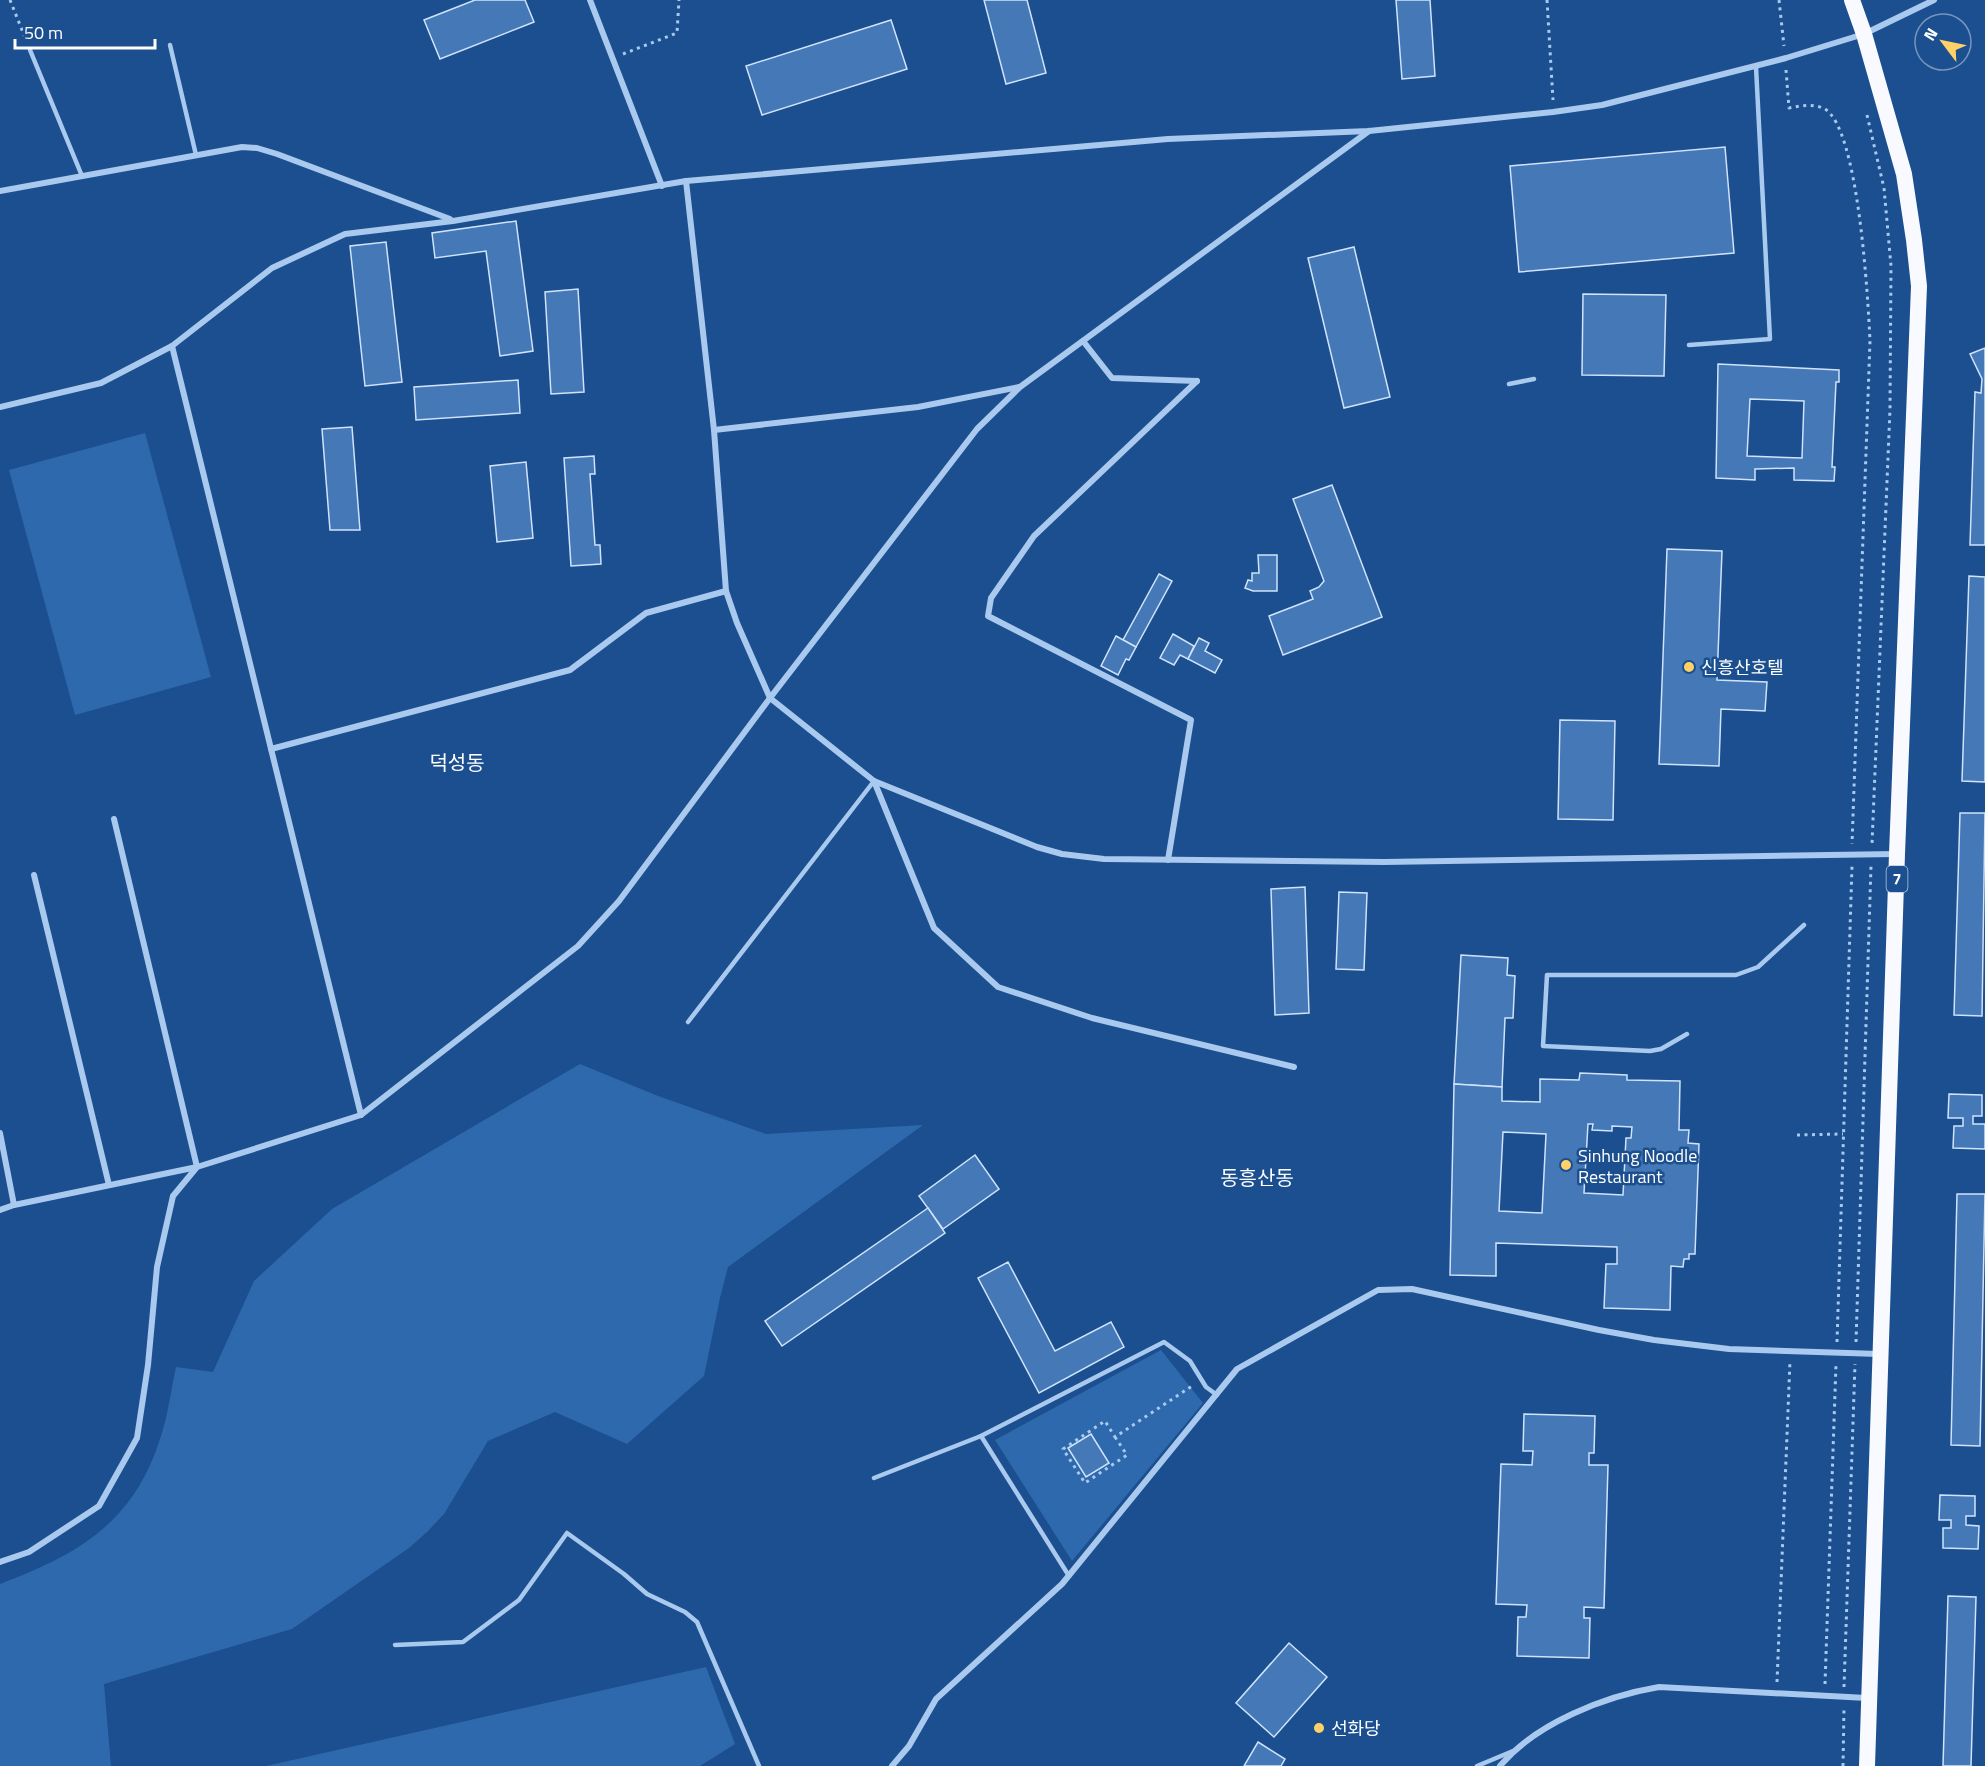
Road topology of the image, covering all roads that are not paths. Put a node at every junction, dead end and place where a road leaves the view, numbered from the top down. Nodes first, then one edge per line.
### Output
1 (590, 0) edge
2 (1852, 0) edge
3 (1934, 0) edge
4 (1864, 34) junction
5 (170, 45) dead end
6 (30, 50) road end
7 (1756, 67) junction
8 (1369, 131) junction
9 (196, 155) junction
10 (82, 176) junction
11 (686, 181) junction
12 (662, 186) junction
13 (0, 191) edge
14 (453, 220) junction
15 (1083, 341) junction
16 (1689, 345) dead end
17 (172, 346) junction
18 (1534, 379) dead end
19 (1509, 384) dead end
20 (1020, 387) junction
21 (0, 407) edge
22 (714, 430) junction
23 (726, 591) junction
24 (770, 698) junction
25 (271, 749) junction
26 (874, 781) junction
27 (114, 819) dead end
28 (1897, 854) junction
29 (1168, 861) junction
30 (34, 875) dead end
31 (1804, 925) dead end
32 (688, 1022) dead end
33 (1686, 1034) dead end
34 (1294, 1067) dead end
35 (361, 1115) junction
36 (0, 1133) edge
37 (197, 1167) junction
38 (109, 1185) junction
39 (14, 1206) junction
40 (0, 1210) edge
41 (1880, 1354) junction
42 (1217, 1395) junction
43 (981, 1436) junction
44 (874, 1478) dead end
45 (0, 1562) edge
46 (1069, 1576) junction
47 (395, 1644) dead end
48 (1869, 1698) junction
49 (1513, 1750) junction
50 (759, 1766) edge
51 (892, 1766) edge
52 (1478, 1766) edge
53 (1500, 1766) edge
54 (1867, 1766) edge

1 - 12 street
2 - 4 highway, 7
3 - 4 street
4 - 7 street
4 - 28 highway, 7
5 - 9 lane
6 - 10 lane
7 - 8 street
7 - 16 lane
8 - 11 street
8 - 15 street
9 - 10 street
9 - 14 street
10 - 13 street
11 - 12 street
11 - 22 street
12 - 14 street
14 - 17 street
15 - 20 street
15 - 29 street
17 - 21 street
17 - 25 street
18 - 19 lane
20 - 22 street
20 - 24 street
22 - 23 street
23 - 24 street
23 - 25 street
24 - 26 street
24 - 35 street
25 - 35 street
26 - 29 street
26 - 32 lane
26 - 34 street
27 - 37 street
28 - 29 street
28 - 41 highway, 7
30 - 38 street
31 - 33 lane
35 - 37 street
36 - 39 street
37 - 38 street
37 - 45 street
38 - 39 street
39 - 40 street
41 - 42 street
41 - 48 highway, 7
42 - 43 lane
42 - 46 street
43 - 44 lane
43 - 46 lane
46 - 51 street
47 - 50 lane
48 - 49 street
48 - 54 highway, 7
49 - 52 lane
49 - 53 street

